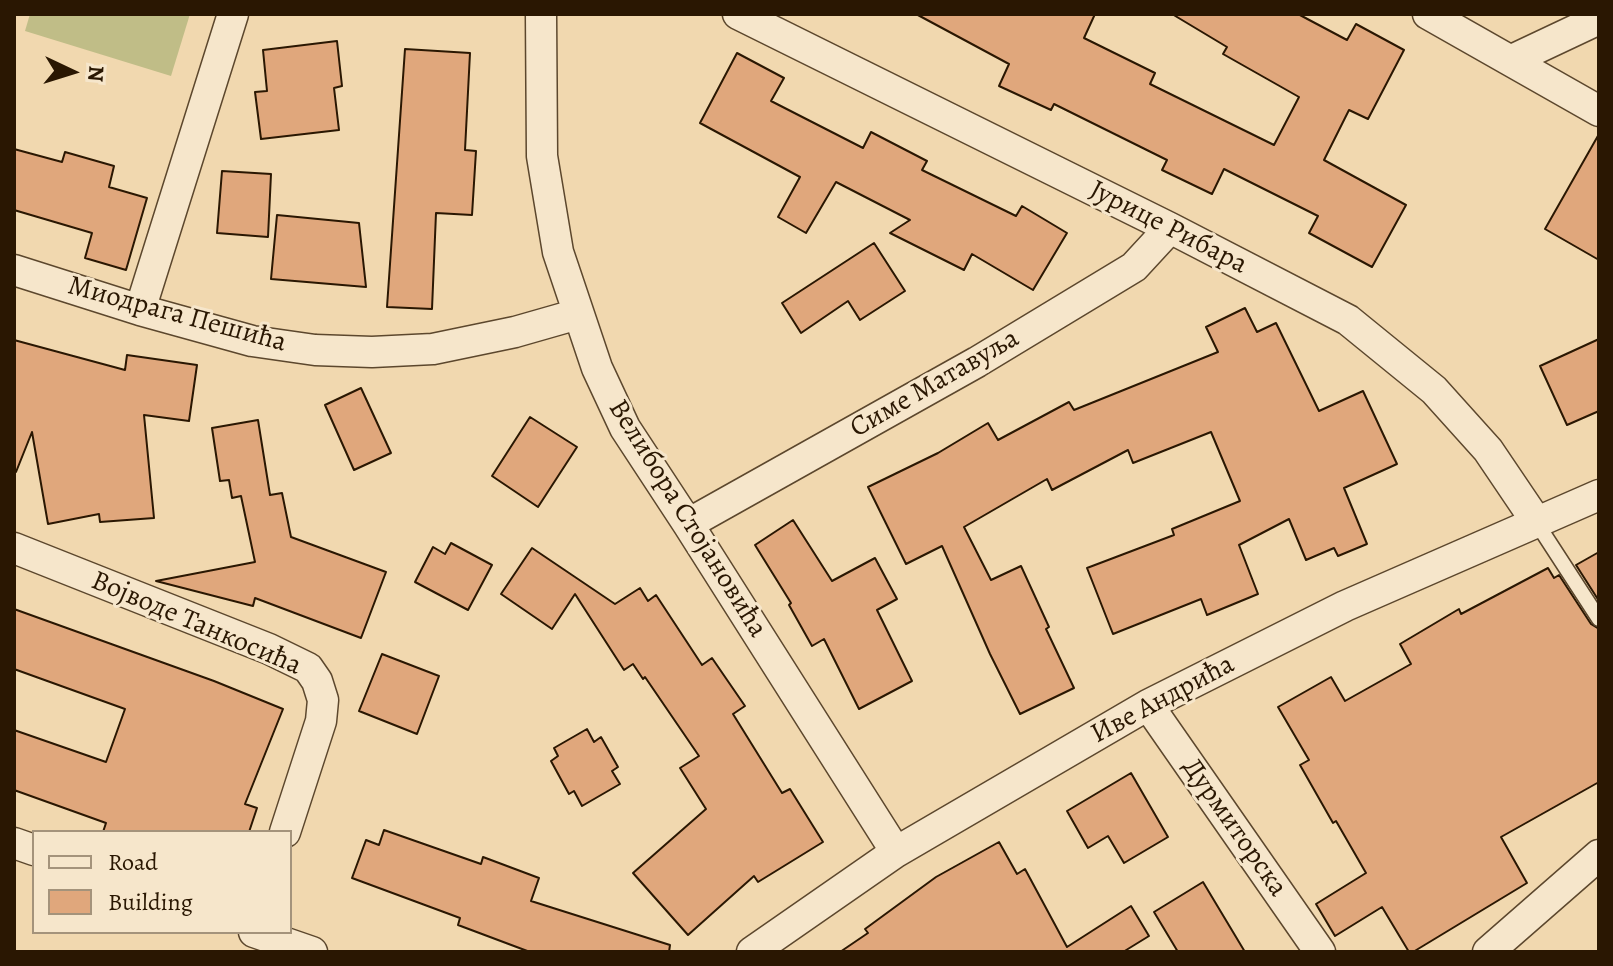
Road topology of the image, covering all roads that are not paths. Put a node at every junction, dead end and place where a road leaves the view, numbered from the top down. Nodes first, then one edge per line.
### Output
1 (233, 14) edge
2 (541, 14) edge
3 (738, 14) edge
4 (1428, 14) edge
5 (1599, 19) edge
6 (1512, 60) junction
7 (1599, 111) edge
8 (1170, 228) junction
9 (14, 270) edge
10 (140, 310) junction
11 (578, 314) junction
12 (1599, 495) edge
13 (1536, 521) junction
14 (688, 524) junction
15 (14, 548) edge
16 (1599, 619) edge
17 (1148, 705) junction
18 (286, 830) edge
19 (896, 852) junction
20 (1599, 855) edge
21 (260, 934) edge
22 (312, 952) edge
23 (752, 952) edge
24 (1320, 952) edge
25 (1488, 952) edge

1 - 10 street
2 - 11 street, Велибора Стојановића
3 - 8 street, Јурице Рибара
4 - 6 street
5 - 6 street
6 - 7 street
8 - 13 street, Јурице Рибара
8 - 14 street, Симе Матавуља
9 - 10 street, Миодрага Пешића
10 - 11 street, Миодрага Пешића
11 - 14 street, Велибора Стојановића
12 - 13 street, Иве Андрића
13 - 16 lane
13 - 17 street, Иве Андрића
14 - 19 street, Велибора Стојановића
15 - 18 street, Војводе Танкосића
17 - 19 street, Иве Андрића
17 - 24 street, Дурмиторска
19 - 23 street, Иве Андрића
20 - 25 street
21 - 22 street

